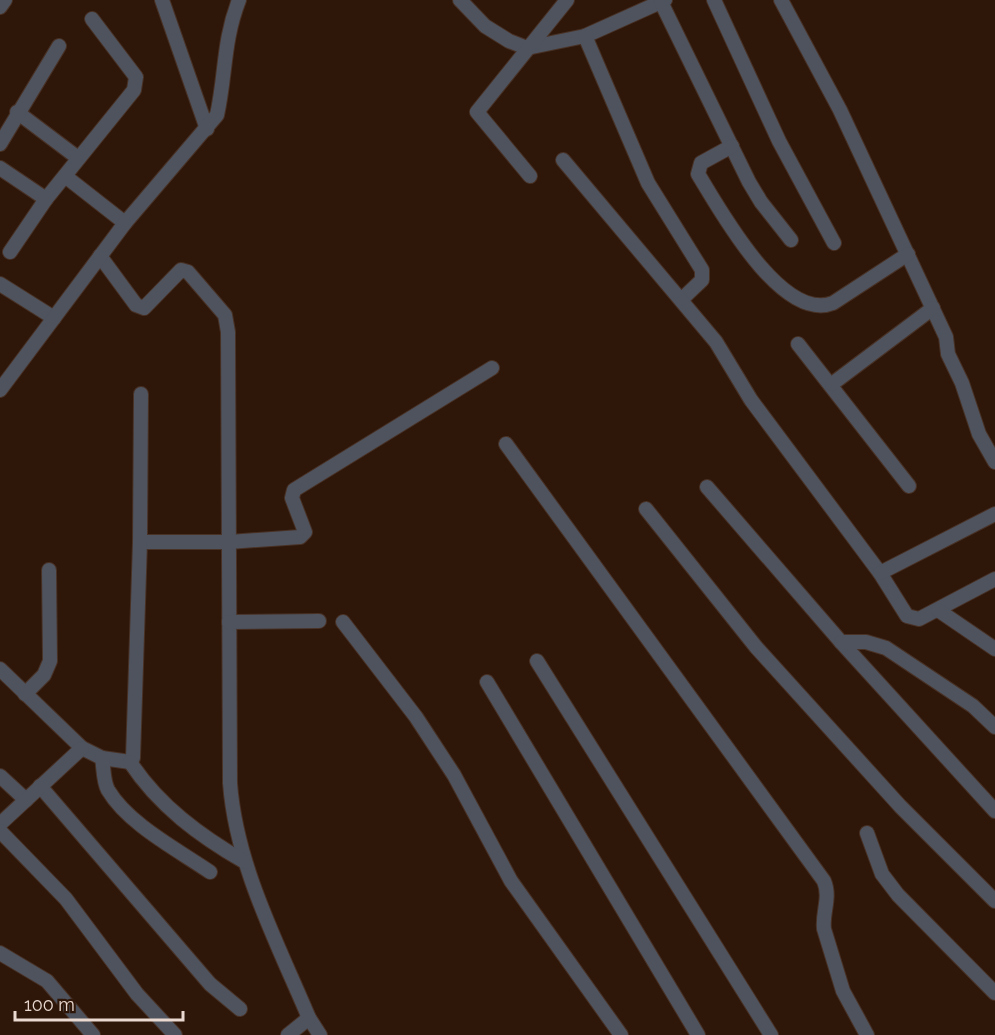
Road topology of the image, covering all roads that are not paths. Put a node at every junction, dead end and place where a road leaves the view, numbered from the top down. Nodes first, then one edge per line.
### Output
1 (5, 0) edge
2 (162, 0) edge
3 (239, 0) edge
4 (567, 0) edge
5 (714, 0) edge
6 (781, 0) edge
7 (663, 1) edge
8 (468, 3) edge
9 (0, 7) edge
10 (92, 19) dead end
11 (585, 36) junction
12 (59, 46) dead end
13 (526, 48) junction
14 (17, 112) junction
15 (207, 129) junction
16 (0, 144) edge
17 (732, 146) junction
18 (78, 158) junction
19 (563, 159) dead end
20 (0, 168) edge
21 (65, 176) junction
22 (530, 176) dead end
23 (46, 199) junction
24 (125, 223) junction
25 (791, 240) dead end
26 (834, 243) dead end
27 (10, 252) dead end
28 (908, 254) junction
29 (100, 256) junction
30 (0, 284) edge
31 (682, 299) junction
32 (933, 308) junction
33 (54, 318) junction
34 (798, 344) dead end
35 (492, 368) dead end
36 (832, 384) junction
37 (0, 390) edge
38 (141, 394) dead end
39 (506, 444) dead end
40 (995, 462) edge
41 (909, 486) dead end
42 (707, 487) dead end
43 (646, 509) dead end
44 (995, 514) edge
45 (140, 542) junction
46 (229, 542) junction
47 (49, 570) dead end
48 (880, 573) junction
49 (995, 579) edge
50 (938, 610) junction
51 (319, 621) dead end
52 (229, 622) junction
53 (343, 622) dead end
54 (841, 642) junction
55 (995, 649) edge
56 (537, 662) dead end
57 (0, 669) edge
58 (487, 682) dead end
59 (25, 694) junction
60 (995, 727) edge
61 (82, 748) junction
62 (102, 758) junction
63 (130, 762) junction
64 (0, 776) edge
65 (40, 786) junction
66 (26, 800) junction
67 (995, 811) edge
68 (0, 825) edge
69 (0, 831) edge
70 (867, 833) dead end
71 (245, 862) junction
72 (210, 872) dead end
73 (995, 901) edge
74 (0, 953) edge
75 (995, 993) edge
76 (240, 1009) dead end
77 (309, 1018) junction
78 (93, 1035) edge
79 (175, 1035) edge
80 (288, 1035) edge
81 (320, 1035) edge
82 (621, 1035) edge
83 (698, 1035) edge
84 (771, 1035) edge
85 (867, 1035) edge

1 - 9 street
2 - 15 street
3 - 15 street
4 - 13 street
5 - 26 street
6 - 28 street
7 - 11 street
7 - 17 street
8 - 13 street
10 - 18 street
11 - 13 street
11 - 31 street
12 - 14 street
13 - 22 street
14 - 16 street
14 - 18 street
15 - 24 street
17 - 25 street
17 - 28 street
18 - 21 street
19 - 31 street
20 - 23 street
21 - 23 street
21 - 24 street
23 - 27 street
24 - 29 street
28 - 32 street
29 - 33 street
29 - 46 street
30 - 33 street
31 - 48 street
32 - 36 street
32 - 40 street
33 - 37 street
34 - 36 street
35 - 46 street
36 - 41 street
38 - 45 street
39 - 85 street
42 - 54 street
43 - 73 street
44 - 48 street
45 - 46 street
45 - 63 street
46 - 52 street
47 - 59 street
48 - 50 street
49 - 50 street
50 - 55 street
51 - 52 street
52 - 71 street
53 - 82 street
54 - 60 street
54 - 67 street
56 - 84 street
57 - 59 street
58 - 83 street
59 - 61 street
61 - 62 street
61 - 65 street
62 - 63 street
62 - 72 street
63 - 71 street
64 - 66 street
65 - 66 street
65 - 76 street
66 - 68 street
69 - 79 street
70 - 75 street
71 - 77 street
74 - 78 street
77 - 80 street
77 - 81 street

